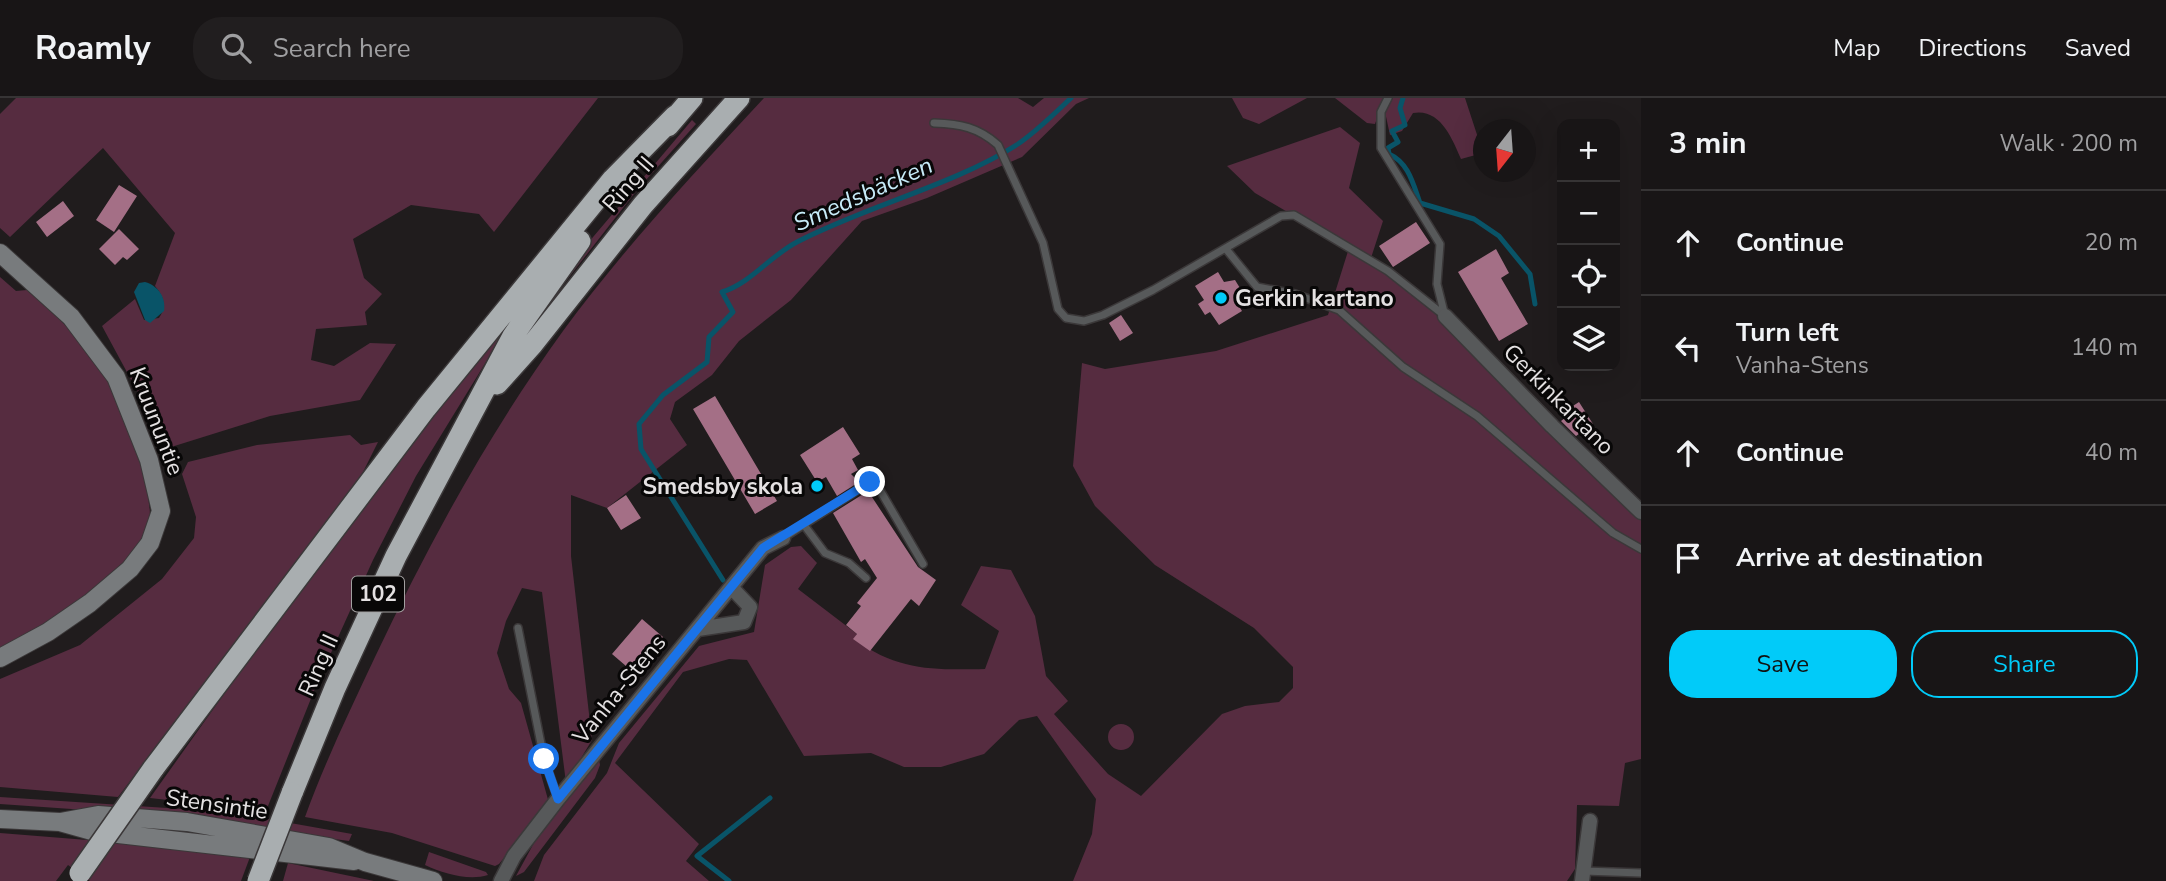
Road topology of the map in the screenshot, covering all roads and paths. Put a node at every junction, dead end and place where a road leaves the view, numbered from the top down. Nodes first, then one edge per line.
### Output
1 (692, 98) edge
2 (739, 98) edge
3 (1388, 98) edge
4 (675, 116) junction
5 (934, 123) dead end
6 (1226, 249) junction
7 (0, 253) edge
8 (1445, 316) junction
9 (480, 404) junction
10 (1641, 512) edge
11 (804, 525) junction
12 (783, 538) joint
13 (1641, 549) edge
14 (923, 564) dead end
15 (866, 578) dead end
16 (732, 588) junction
17 (518, 628) dead end
18 (698, 629) junction
19 (0, 658) edge
20 (558, 799) junction
21 (0, 819) edge
22 (1590, 821) dead end
23 (1641, 873) edge
24 (1583, 876) edge
25 (77, 877) edge
26 (258, 881) edge
27 (433, 881) edge
28 (501, 881) edge

1 - 4 highway, Ring II / 102
2 - 9 highway, Ring II / 102
3 - 8 lane
4 - 9 highway, Ring II / 102
4 - 25 highway, bridge
5 - 6 lane
6 - 8 lane
6 - 13 lane
7 - 19 street, Kruununtie
8 - 10 street, Gerkinkartano
9 - 26 highway, Ring II / 102, bridge
11 - 12 lane
11 - 14 lane
11 - 15 lane
12 - 16 street, Vanha-Stens
16 - 18 street, Vanha-Stens
16 - 18 street
17 - 20 lane
18 - 20 street, Vanha-Stens
20 - 28 street, Vanha-Stens
21 - 27 street, Stensintie
22 - 24 street
23 - 24 lane

